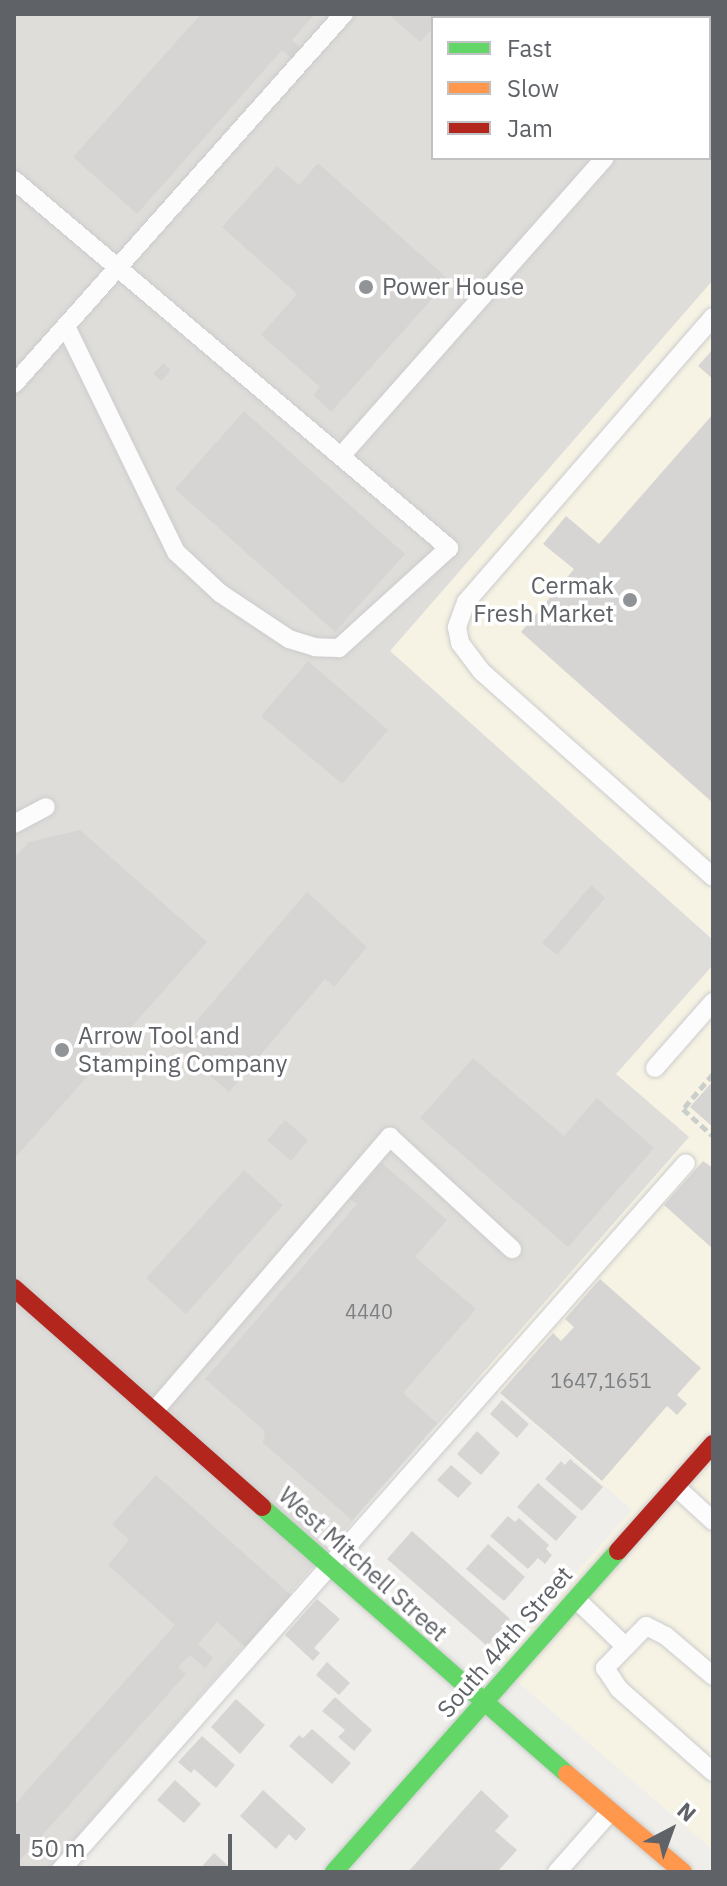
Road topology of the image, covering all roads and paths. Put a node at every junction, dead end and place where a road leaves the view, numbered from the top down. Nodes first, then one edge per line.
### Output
1 (344, 14) edge
2 (603, 160) edge
3 (14, 180) edge
4 (117, 269) junction
5 (713, 317) edge
6 (66, 326) junction
7 (14, 384) edge
8 (341, 456) junction
9 (46, 807) dead end
10 (14, 824) edge
11 (713, 877) edge
12 (713, 1002) edge
13 (655, 1068) dead end
14 (713, 1074) edge
15 (713, 1136) edge
16 (686, 1163) dead end
17 (512, 1249) dead end
18 (14, 1288) edge
19 (154, 1411) junction
20 (713, 1444) edge
21 (675, 1486) junction
22 (713, 1521) edge
23 (331, 1568) junction
24 (576, 1599) junction
25 (626, 1647) junction
26 (713, 1676) edge
27 (484, 1703) junction
28 (713, 1772) edge
29 (611, 1811) junction
30 (59, 1872) edge
31 (334, 1872) edge
32 (557, 1872) edge
33 (683, 1872) edge

1 - 4 lane
2 - 8 lane
3 - 4 lane
4 - 6 lane
4 - 8 lane
5 - 11 lane
6 - 7 lane
6 - 8 lane
9 - 10 lane
12 - 13 lane
14 - 15 path
16 - 23 lane
17 - 19 lane
18 - 19 street, West Mitchell Street
19 - 23 street, West Mitchell Street
20 - 21 street, South 44th Street
21 - 22 lane
21 - 24 street, South 44th Street
23 - 27 street, West Mitchell Street
23 - 30 lane
24 - 25 lane
24 - 27 street, South 44th Street
25 - 26 lane
25 - 28 lane
27 - 29 street, West Mitchell Street
27 - 31 street, South 44th Street
29 - 32 lane
29 - 33 street, West Mitchell Street

